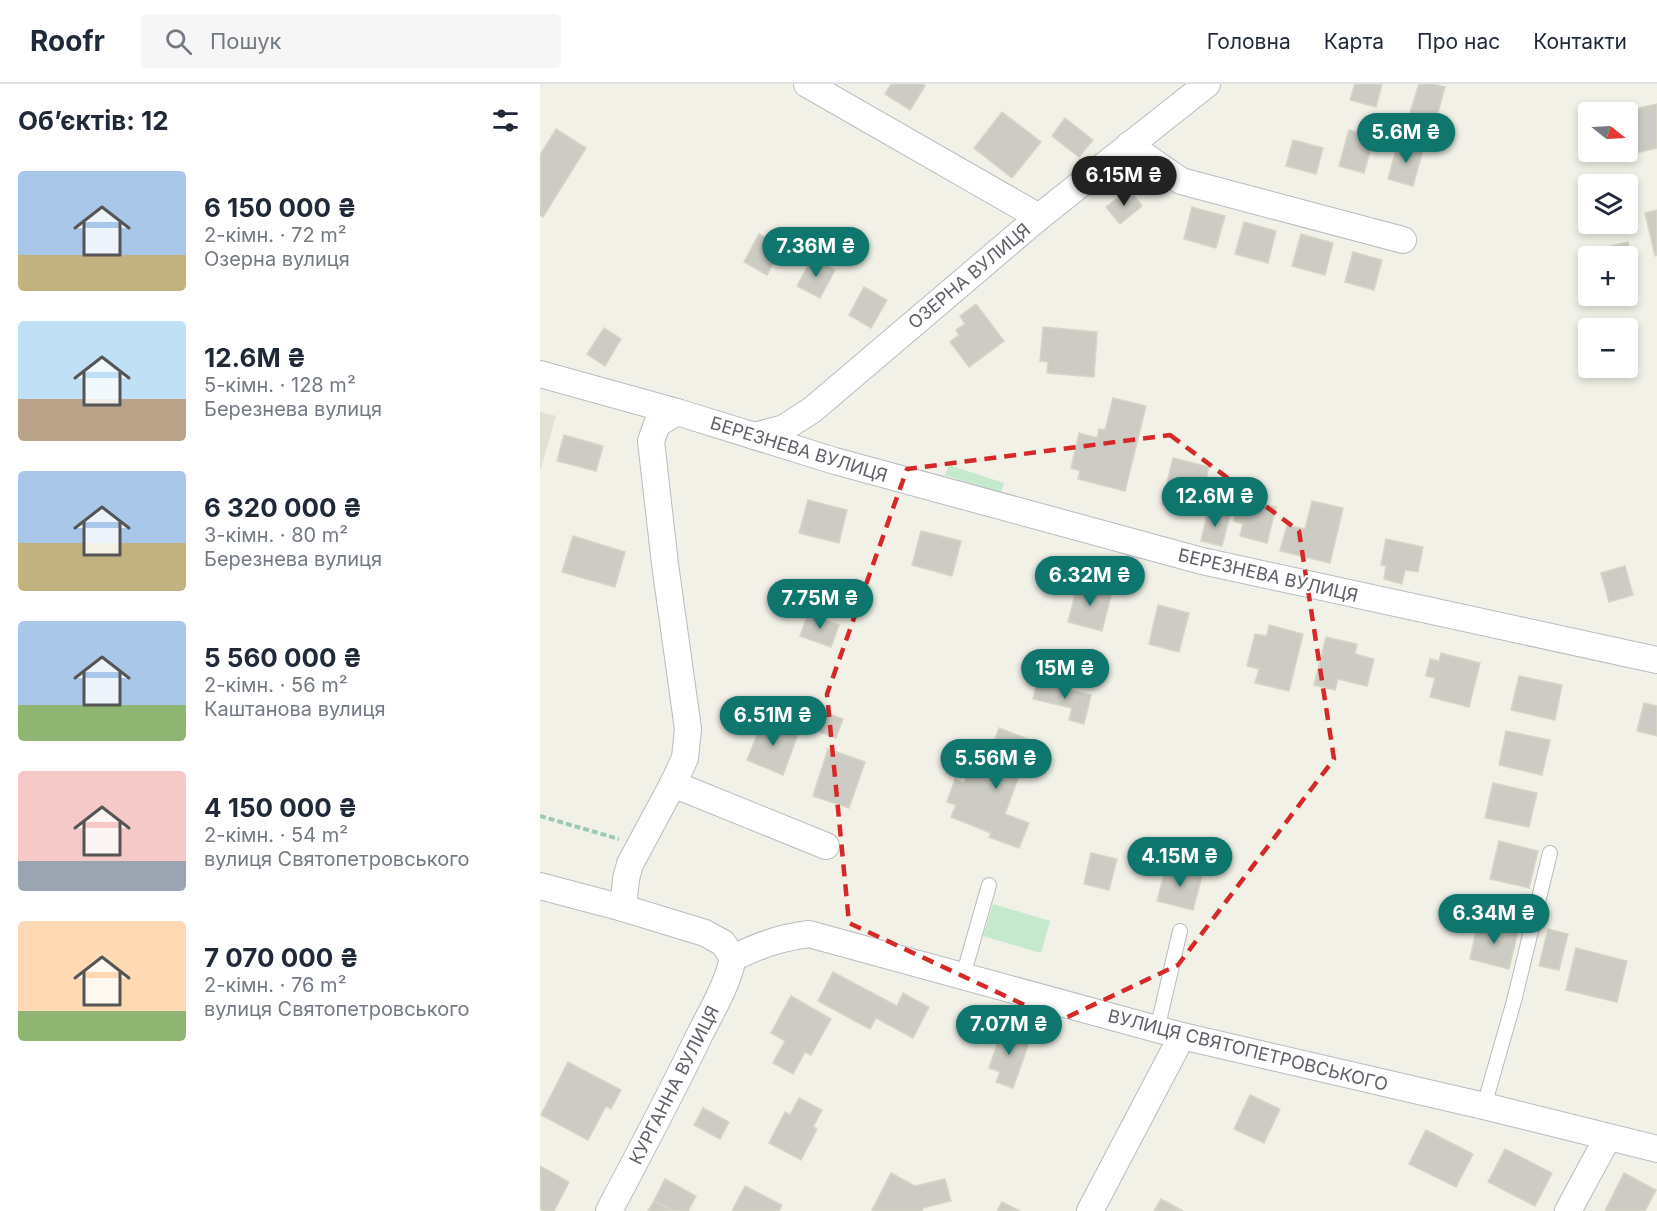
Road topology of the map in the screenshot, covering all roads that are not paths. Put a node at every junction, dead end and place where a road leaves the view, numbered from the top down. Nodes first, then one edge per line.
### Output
1 (807, 84) edge
2 (1207, 84) edge
3 (1129, 145) junction
4 (1039, 217) junction
5 (1402, 240) dead end
6 (540, 374) edge
7 (677, 412) junction
8 (754, 436) junction
9 (1657, 660) edge
10 (673, 784) junction
11 (826, 846) dead end
12 (1550, 853) dead end
13 (989, 885) dead end
14 (540, 886) edge
15 (623, 908) junction
16 (1180, 931) dead end
17 (734, 958) junction
18 (963, 976) junction
19 (1157, 1029) junction
20 (1182, 1036) junction
21 (1484, 1106) junction
22 (1608, 1137) junction
23 (1657, 1149) edge
24 (609, 1211) edge
25 (1090, 1211) edge
26 (1568, 1211) edge

1 - 4 street
2 - 3 street, ОЗЕРНА ВУЛИЦЯ
3 - 4 street, ОЗЕРНА ВУЛИЦЯ
3 - 5 street
4 - 8 street, ОЗЕРНА ВУЛИЦЯ
6 - 7 street, БЕРЕЗНЕВА ВУЛИЦЯ
7 - 8 street, БЕРЕЗНЕВА ВУЛИЦЯ
7 - 10 street
8 - 9 street, БЕРЕЗНЕВА ВУЛИЦЯ
10 - 11 street
10 - 15 street
12 - 21 lane
13 - 18 lane
14 - 15 street
15 - 17 street
16 - 19 lane
17 - 18 street, ВУЛИЦЯ СВЯТОПЕТРОВСЬКОГО
17 - 24 street, КУРГАННА ВУЛИЦЯ
18 - 19 street, ВУЛИЦЯ СВЯТОПЕТРОВСЬКОГО
19 - 20 street, ВУЛИЦЯ СВЯТОПЕТРОВСЬКОГО
20 - 21 street, ВУЛИЦЯ СВЯТОПЕТРОВСЬКОГО
20 - 25 street
21 - 22 street, ВУЛИЦЯ СВЯТОПЕТРОВСЬКОГО
22 - 23 street, ВУЛИЦЯ СВЯТОПЕТРОВСЬКОГО
22 - 26 street

